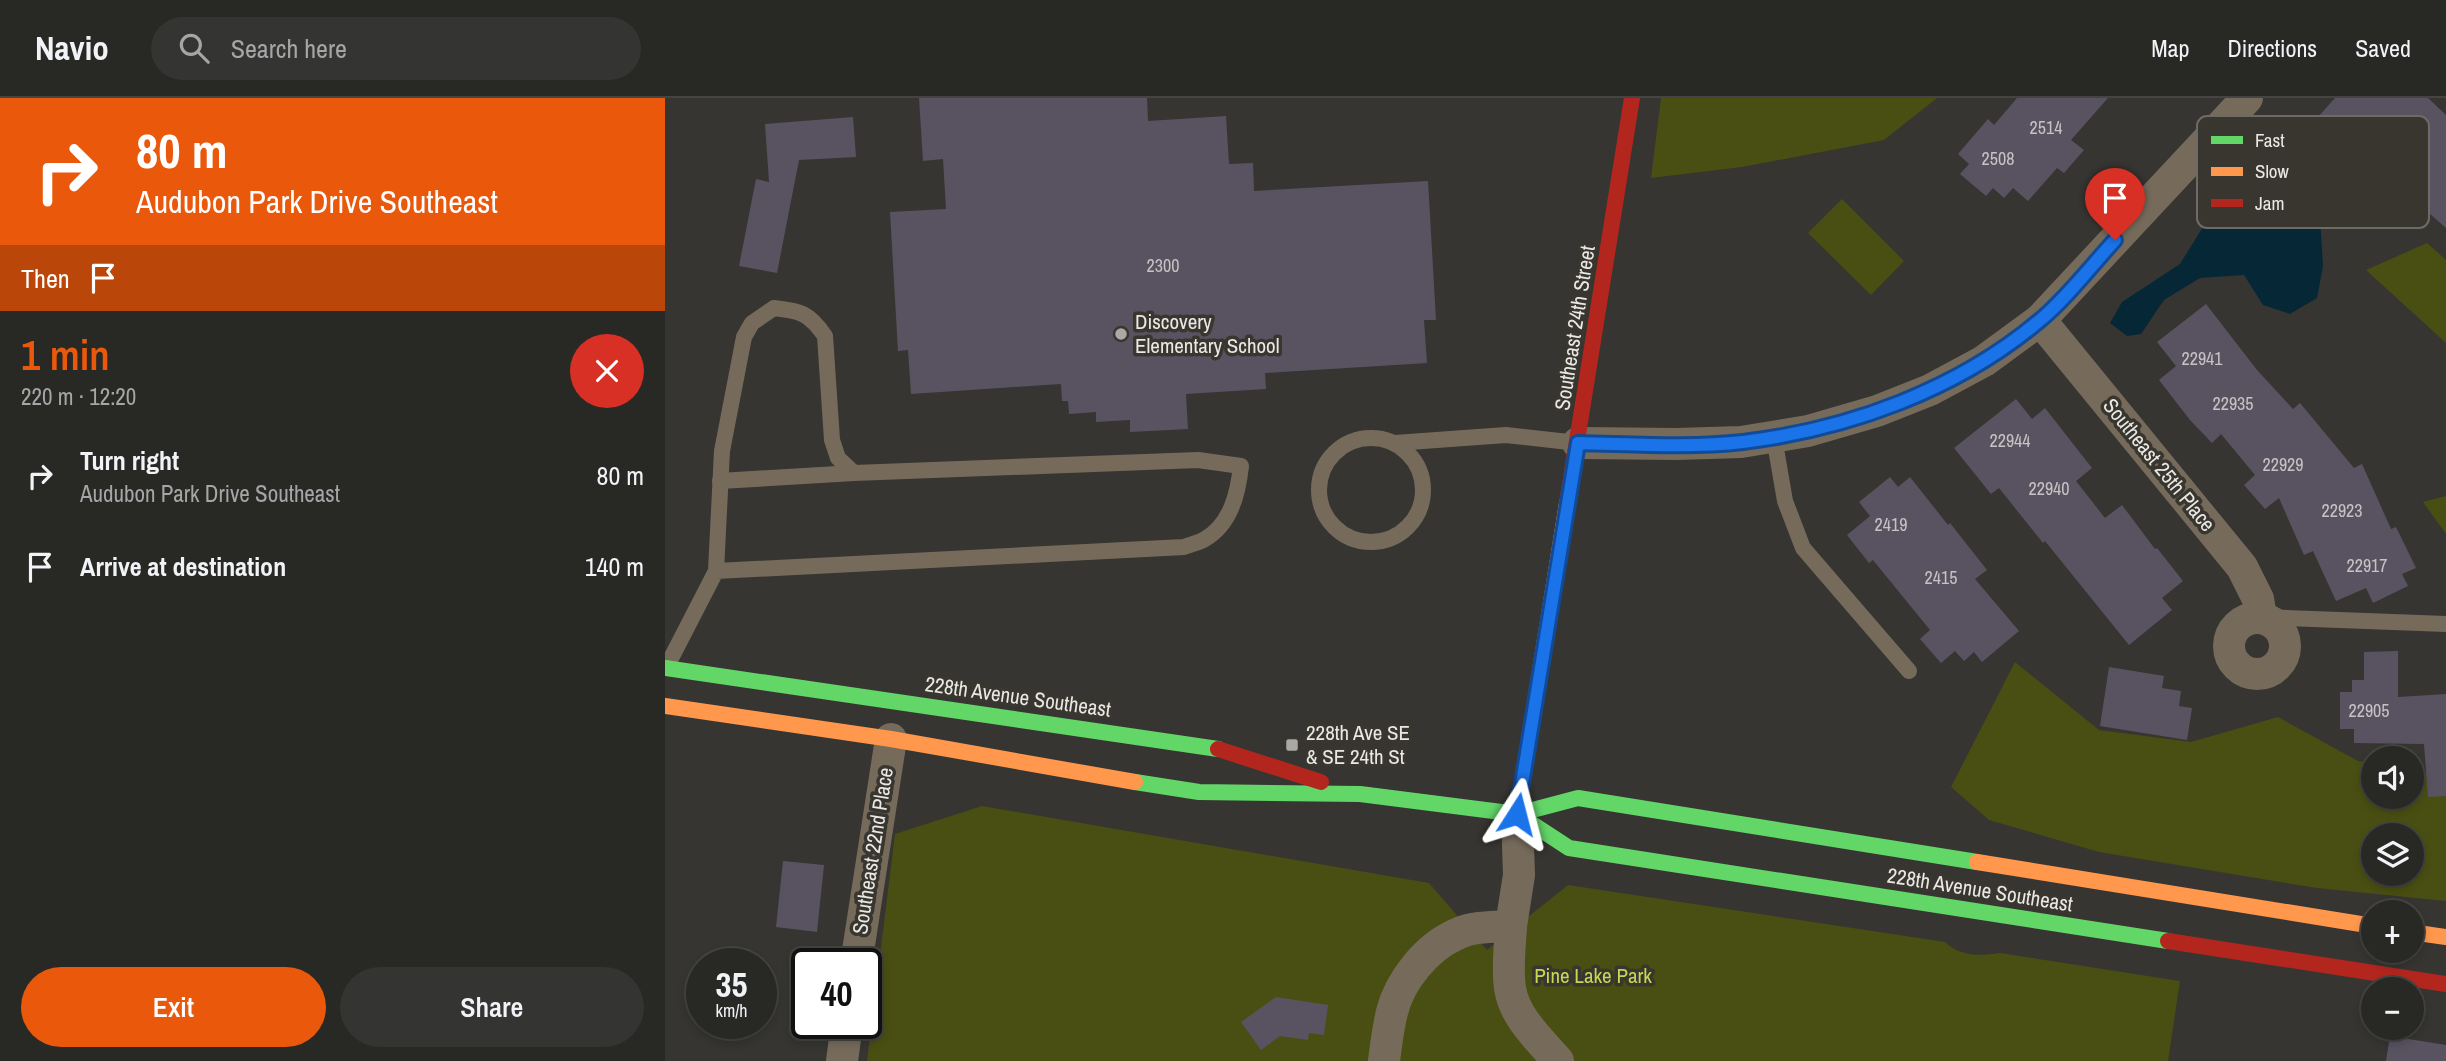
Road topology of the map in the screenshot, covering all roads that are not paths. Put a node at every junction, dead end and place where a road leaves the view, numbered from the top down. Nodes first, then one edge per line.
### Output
1 (1632, 98) edge
2 (2247, 98) edge
3 (2230, 116) edge
4 (2197, 152) edge
5 (2040, 320) junction
6 (1774, 437) junction
7 (1395, 443) junction
8 (1578, 443) junction
9 (854, 473) junction
10 (720, 481) junction
11 (716, 571) junction
12 (2261, 617) joint
13 (2446, 624) edge
14 (665, 668) edge
15 (1909, 671) dead end
16 (665, 706) edge
17 (891, 738) junction
18 (1360, 794) junction
19 (1517, 814) junction
20 (2361, 924) edge
21 (1511, 926) junction
22 (2424, 934) edge
23 (2446, 937) edge
24 (858, 948) edge
25 (2446, 984) edge
26 (845, 1039) edge
27 (842, 1061) edge
28 (1384, 1061) edge
29 (1558, 1061) edge

1 - 8 main road, Southeast 24th Street
2 - 3 street
4 - 5 street
5 - 6 street
5 - 12 street, Southeast 25th Place
6 - 8 street
6 - 15 lane
7 - 7 lane
7 - 8 lane
8 - 19 main road, Southeast 24th Street
9 - 10 lane
9 - 10 lane
9 - 11 lane
10 - 11 lane
11 - 14 lane
12 - 13 lane
14 - 18 main road, 228th Avenue Southeast
16 - 17 main road, 228th Avenue Southeast
17 - 18 main road, 228th Avenue Southeast
17 - 24 street, Southeast 22nd Place
18 - 19 main road, 228th Avenue Southeast
19 - 20 main road, 228th Avenue Southeast
19 - 21 street
19 - 25 main road, 228th Avenue Southeast
21 - 28 street
21 - 29 street
22 - 23 main road
26 - 27 street

